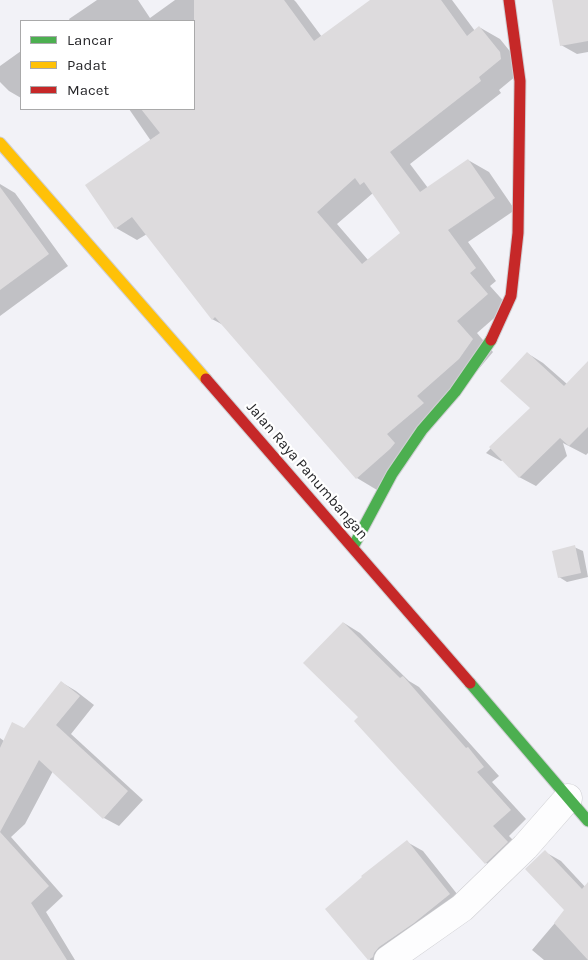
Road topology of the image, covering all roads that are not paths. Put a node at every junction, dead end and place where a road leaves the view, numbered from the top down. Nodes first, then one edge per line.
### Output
1 (509, 0) edge
2 (0, 143) edge
3 (353, 546) junction
4 (568, 798) junction
5 (588, 822) edge
6 (388, 960) edge

1 - 3 main road
2 - 3 main road, Jalan Raya Panumbangan
3 - 4 main road, Jalan Raya Panumbangan
4 - 5 main road, Jalan Raya Panumbangan
4 - 6 street

